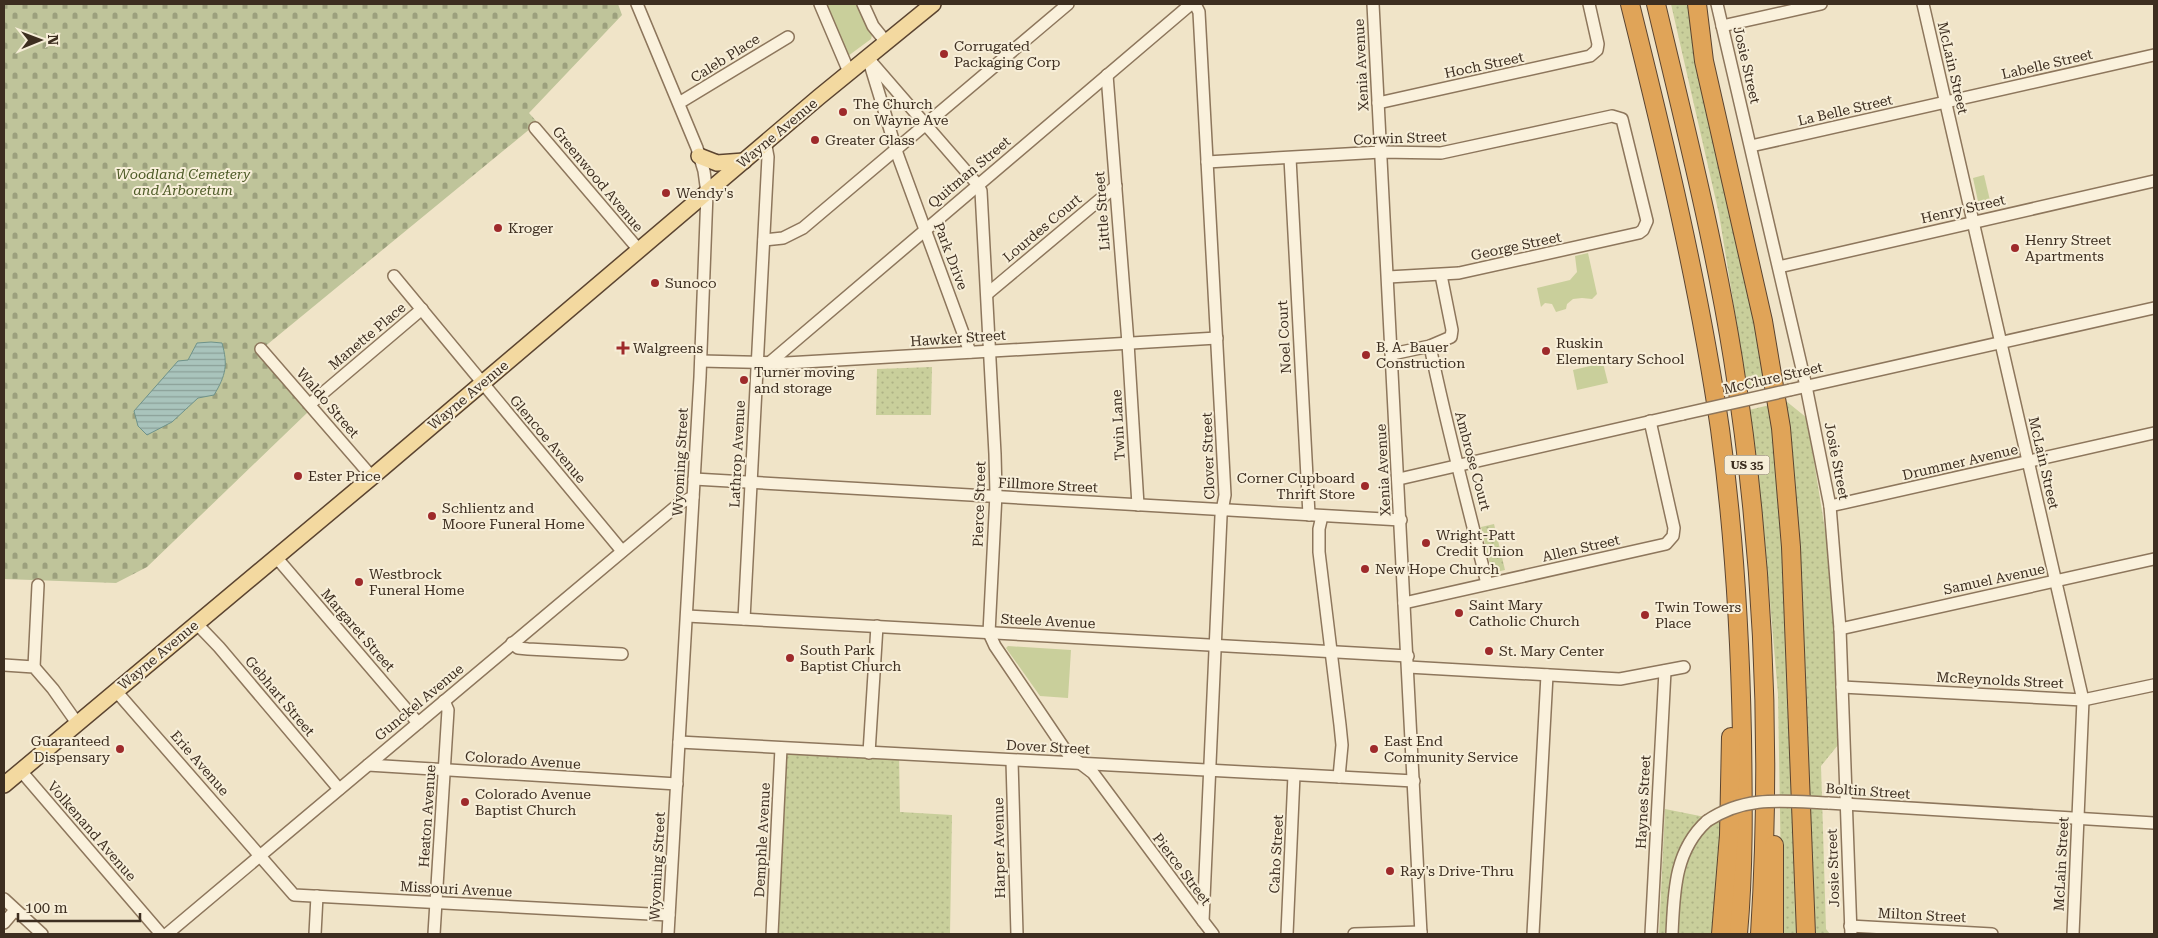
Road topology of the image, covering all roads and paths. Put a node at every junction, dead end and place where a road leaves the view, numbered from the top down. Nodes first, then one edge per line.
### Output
1 (636, 4) edge
2 (820, 4) edge
3 (863, 4) edge
4 (933, 4) edge
5 (1068, 4) edge
6 (1191, 4) edge
7 (1195, 4) edge
8 (1372, 4) edge
9 (1589, 4) edge
10 (1630, 4) edge
11 (1656, 4) edge
12 (1697, 4) edge
13 (1717, 4) edge
14 (1821, 4) edge
15 (1923, 4) edge
16 (1722, 26) junction
17 (788, 36) dead end
18 (886, 42) junction
19 (2154, 54) edge
20 (868, 57) junction
21 (849, 72) junction
22 (1107, 76) junction
23 (1946, 102) junction
24 (678, 103) junction
25 (1378, 103) junction
26 (926, 124) junction
27 (535, 128) dead end
28 (762, 145) junction
29 (1751, 146) junction
30 (896, 150) junction
31 (1381, 152) junction
32 (699, 156) junction
33 (1290, 158) junction
34 (744, 161) junction
35 (1207, 162) junction
36 (2154, 181) edge
37 (978, 184) junction
38 (1116, 186) junction
39 (707, 193) junction
40 (1974, 222) junction
41 (1646, 226) joint
42 (925, 229) junction
43 (764, 240) junction
44 (638, 250) junction
45 (1778, 267) junction
46 (1441, 275) junction
47 (394, 276) dead end
48 (1388, 277) junction
49 (987, 294) junction
50 (2154, 308) edge
51 (422, 309) junction
52 (1216, 338) junction
53 (2001, 343) junction
54 (1128, 344) junction
55 (1430, 346) junction
56 (261, 349) dead end
57 (989, 351) junction
58 (970, 352) junction
59 (1392, 354) junction
60 (701, 361) junction
61 (763, 364) junction
62 (483, 383) junction
63 (1806, 386) junction
64 (310, 404) junction
65 (1650, 421) junction
66 (1720, 430) junction
67 (2154, 433) edge
68 (2028, 462) junction
69 (1459, 465) junction
70 (372, 477) junction
71 (1399, 478) junction
72 (694, 479) junction
73 (751, 483) junction
74 (693, 497) junction
75 (996, 497) junction
76 (1138, 505) junction
77 (1830, 506) junction
78 (1224, 510) junction
79 (1309, 515) junction
80 (1322, 516) junction
81 (1400, 520) junction
82 (622, 551) junction
83 (276, 556) junction
84 (2154, 559) edge
85 (2056, 581) junction
86 (38, 584) dead end
87 (1488, 584) junction
88 (1404, 603) junction
89 (686, 616) junction
90 (744, 619) junction
91 (196, 624) junction
92 (877, 626) junction
93 (1840, 629) junction
94 (989, 632) junction
95 (512, 643) junction
96 (1214, 645) junction
97 (1332, 652) junction
98 (622, 654) dead end
99 (1408, 661) junction
100 (4, 665) edge
101 (34, 666) junction
102 (1684, 666) dead end
103 (1665, 671) junction
104 (1547, 675) junction
105 (1763, 681) junction
106 (2154, 685) edge
107 (1842, 687) junction
108 (116, 691) junction
109 (2083, 700) junction
110 (444, 701) junction
111 (418, 722) junction
112 (77, 723) junction
113 (679, 742) junction
114 (781, 748) junction
115 (869, 753) junction
116 (1012, 760) junction
117 (1080, 764) junction
118 (368, 765) junction
119 (445, 770) junction
120 (21, 771) junction
121 (1209, 771) junction
122 (1294, 775) junction
123 (1339, 777) junction
124 (1414, 780) junction
125 (5, 783) edge
126 (677, 784) junction
127 (339, 789) junction
128 (1846, 804) junction
129 (2078, 818) junction
130 (2154, 823) edge
131 (260, 856) junction
132 (317, 896) junction
133 (4, 899) edge
134 (436, 902) junction
135 (16, 910) junction
136 (669, 915) junction
137 (1203, 921) junction
138 (4, 923) edge
139 (1851, 930) edge
140 (1421, 933) edge
141 (1942, 933) edge
142 (42, 934) edge
143 (161, 934) edge
144 (167, 934) edge
145 (315, 934) edge
146 (434, 934) edge
147 (668, 934) edge
148 (772, 934) edge
149 (1017, 934) edge
150 (1213, 934) edge
151 (1287, 934) edge
152 (1354, 934) edge
153 (1533, 934) edge
154 (1651, 934) edge
155 (1672, 934) edge
156 (1721, 934) edge
157 (1738, 934) edge
158 (1760, 934) edge
159 (1774, 934) edge
160 (1806, 934) edge
161 (1992, 934) edge
162 (2073, 934) edge

1 - 24 street, Wyoming Street
2 - 21 street
3 - 18 street
4 - 18 main road, Wayne Avenue
5 - 26 street
6 - 22 street, Quitman Street
7 - 35 street, Clover Street
8 - 25 street, Xenia Avenue
9 - 25 street, Hoch Street
10 - 66 highway, US 35
11 - 105 highway, US 35
12 - 160 highway
13 - 16 street, Josie Street
14 - 16 street
15 - 23 street, McLain Street
16 - 29 street, Josie Street
17 - 24 street, Caleb Place
18 - 20 main road, Wayne Avenue
19 - 23 street, Labelle Street
20 - 21 main road, Wayne Avenue
20 - 26 street
20 - 30 street, Park Drive
21 - 28 main road, Wayne Avenue
22 - 37 street, Quitman Street
22 - 38 street, Little Street
23 - 29 street, La Belle Street
23 - 40 street, McLain Street
24 - 32 street, Wyoming Street
25 - 31 street, Xenia Avenue
26 - 30 street
26 - 37 street
27 - 44 street, Greenwood Avenue
28 - 34 main road, Wayne Avenue
28 - 43 street, Lathrop Avenue
29 - 45 street, Josie Street
30 - 42 street, Park Drive
30 - 43 street
31 - 33 street, Corwin Street
31 - 41 street, Corwin Street
31 - 48 street, Xenia Avenue
32 - 34 main road
32 - 39 street, Wyoming Street
33 - 35 street, Corwin Street
33 - 79 street, Noel Court
34 - 39 main road, Wayne Avenue
35 - 52 street, Clover Street
36 - 40 street, Henry Street
37 - 42 street, Quitman Street
37 - 49 street, Pierce Street
38 - 49 street, Lourdes Court
38 - 54 street, Little Street
39 - 44 main road, Wayne Avenue
39 - 60 street, Wyoming Street
40 - 45 street, Henry Street
40 - 53 street, McLain Street
41 - 46 street, George Street
42 - 58 street, Park Drive
42 - 61 street, Quitman Street
43 - 61 street, Lathrop Avenue
44 - 62 main road, Wayne Avenue
45 - 63 street, Josie Street
46 - 48 street, George Street
46 - 55 street
47 - 51 street, Glencoe Avenue
48 - 59 street, Xenia Avenue
49 - 57 street, Pierce Street
50 - 53 street, McClure Street
51 - 62 street, Glencoe Avenue
51 - 64 street, Manette Place
52 - 54 street, Hawker Street
52 - 78 street, Clover Street
53 - 63 street, McClure Street
53 - 68 street, McLain Street
54 - 57 street, Hawker Street
54 - 76 street, Twin Lane
55 - 59 street
55 - 69 street, Ambrose Court
56 - 64 street, Waldo Street
57 - 58 street, Hawker Street
57 - 75 street, Pierce Street
58 - 61 street, Hawker Street
59 - 71 street, Xenia Avenue
60 - 61 street, Hawker Street
60 - 72 street, Wyoming Street
61 - 73 street, Lathrop Avenue
62 - 70 main road, Wayne Avenue
62 - 82 street, Glencoe Avenue
63 - 65 street, McClure Street, bridge
63 - 77 street, Josie Street
64 - 70 street, Waldo Street
65 - 69 street, McClure Street
65 - 87 street, Allen Street
66 - 156 highway
66 - 157 highway, US 35
67 - 68 street, Drummer Avenue
68 - 77 street, Drummer Avenue
68 - 85 street, McLain Street
69 - 71 street, McClure Street
69 - 87 street, Ambrose Court
70 - 83 main road, Wayne Avenue
71 - 81 street, Xenia Avenue
72 - 73 street, Fillmore Street
72 - 74 street, Wyoming Street
73 - 75 street, Fillmore Street
73 - 90 street, Lathrop Avenue
74 - 82 street, Gunckel Avenue
74 - 89 street, Wyoming Street
75 - 76 street, Fillmore Street
75 - 94 street, Pierce Street
76 - 78 street, Fillmore Street
77 - 93 street, Josie Street
78 - 79 street, Fillmore Street
78 - 96 street, Clover Street
79 - 80 street, Fillmore Street
80 - 81 street, Fillmore Street
80 - 97 street
81 - 88 street, Xenia Avenue
82 - 95 street, Gunckel Avenue
83 - 91 main road, Wayne Avenue
83 - 111 street, Margaret Street
84 - 85 street, Samuel Avenue
85 - 93 street, Samuel Avenue
85 - 109 street, McLain Street
86 - 101 street
87 - 88 street, Allen Street
88 - 99 street, Xenia Avenue
89 - 90 street, Steele Avenue
89 - 113 street, Wyoming Street
90 - 92 street, Steele Avenue
91 - 108 main road, Wayne Avenue
91 - 127 street, Gebhart Street
92 - 94 street, Steele Avenue
92 - 115 street
93 - 107 street, Josie Street
94 - 96 street, Steele Avenue
94 - 117 street, Pierce Street
95 - 98 street
95 - 110 street, Gunckel Avenue
96 - 97 street, Steele Avenue
96 - 121 street, Clover Street
97 - 99 street, Steele Avenue
97 - 123 street
99 - 104 street, Steele Avenue
99 - 124 street, Xenia Avenue
100 - 101 street
101 - 112 street
102 - 103 street, Steele Avenue
103 - 104 street, Steele Avenue
103 - 154 street, Haynes Street
104 - 153 street
105 - 158 highway, US 35
105 - 159 highway
106 - 109 street, McReynolds Street
107 - 109 street, McReynolds Street
107 - 128 street, Josie Street
108 - 112 main road, Wayne Avenue
108 - 131 street, Erie Avenue
109 - 129 street, McLain Street
110 - 111 street, Gunckel Avenue
110 - 119 street, Heaton Avenue
111 - 118 street, Gunckel Avenue
112 - 120 main road, Wayne Avenue
113 - 114 street, Dover Street
113 - 126 street, Wyoming Street
114 - 115 street, Dover Street
114 - 148 street, Demphle Avenue
115 - 116 street, Dover Street
116 - 117 street, Dover Street
116 - 149 street, Harper Avenue
117 - 121 street, Dover Street
117 - 137 street, Pierce Street
118 - 119 street, Colorado Avenue
118 - 127 street, Gunckel Avenue
119 - 126 street, Colorado Avenue
119 - 134 street, Heaton Avenue
120 - 125 main road, Wayne Avenue
120 - 143 street, Volkenand Avenue
121 - 122 street, Dover Street
121 - 137 street, Clover Street
122 - 123 street, Dover Street
122 - 151 street, Caho Street
123 - 124 street, Dover Street
124 - 140 street, Xenia Avenue
126 - 136 street, Wyoming Street
127 - 131 street, Gunckel Avenue
128 - 129 street, Boltin Street
128 - 139 street, Josie Street
128 - 155 street, Boltin Street, bridge
129 - 130 street, Boltin Street
129 - 162 street, McLain Street
131 - 132 street, Missouri Avenue
131 - 144 street, Gunckel Avenue
132 - 134 street, Missouri Avenue
132 - 145 street
133 - 135 street
134 - 136 street, Missouri Avenue
134 - 146 street, Heaton Avenue
135 - 138 street
135 - 142 street
136 - 147 street, Wyoming Street
137 - 150 street
139 - 141 street, Milton Street
140 - 152 street
141 - 161 street, Milton Street

